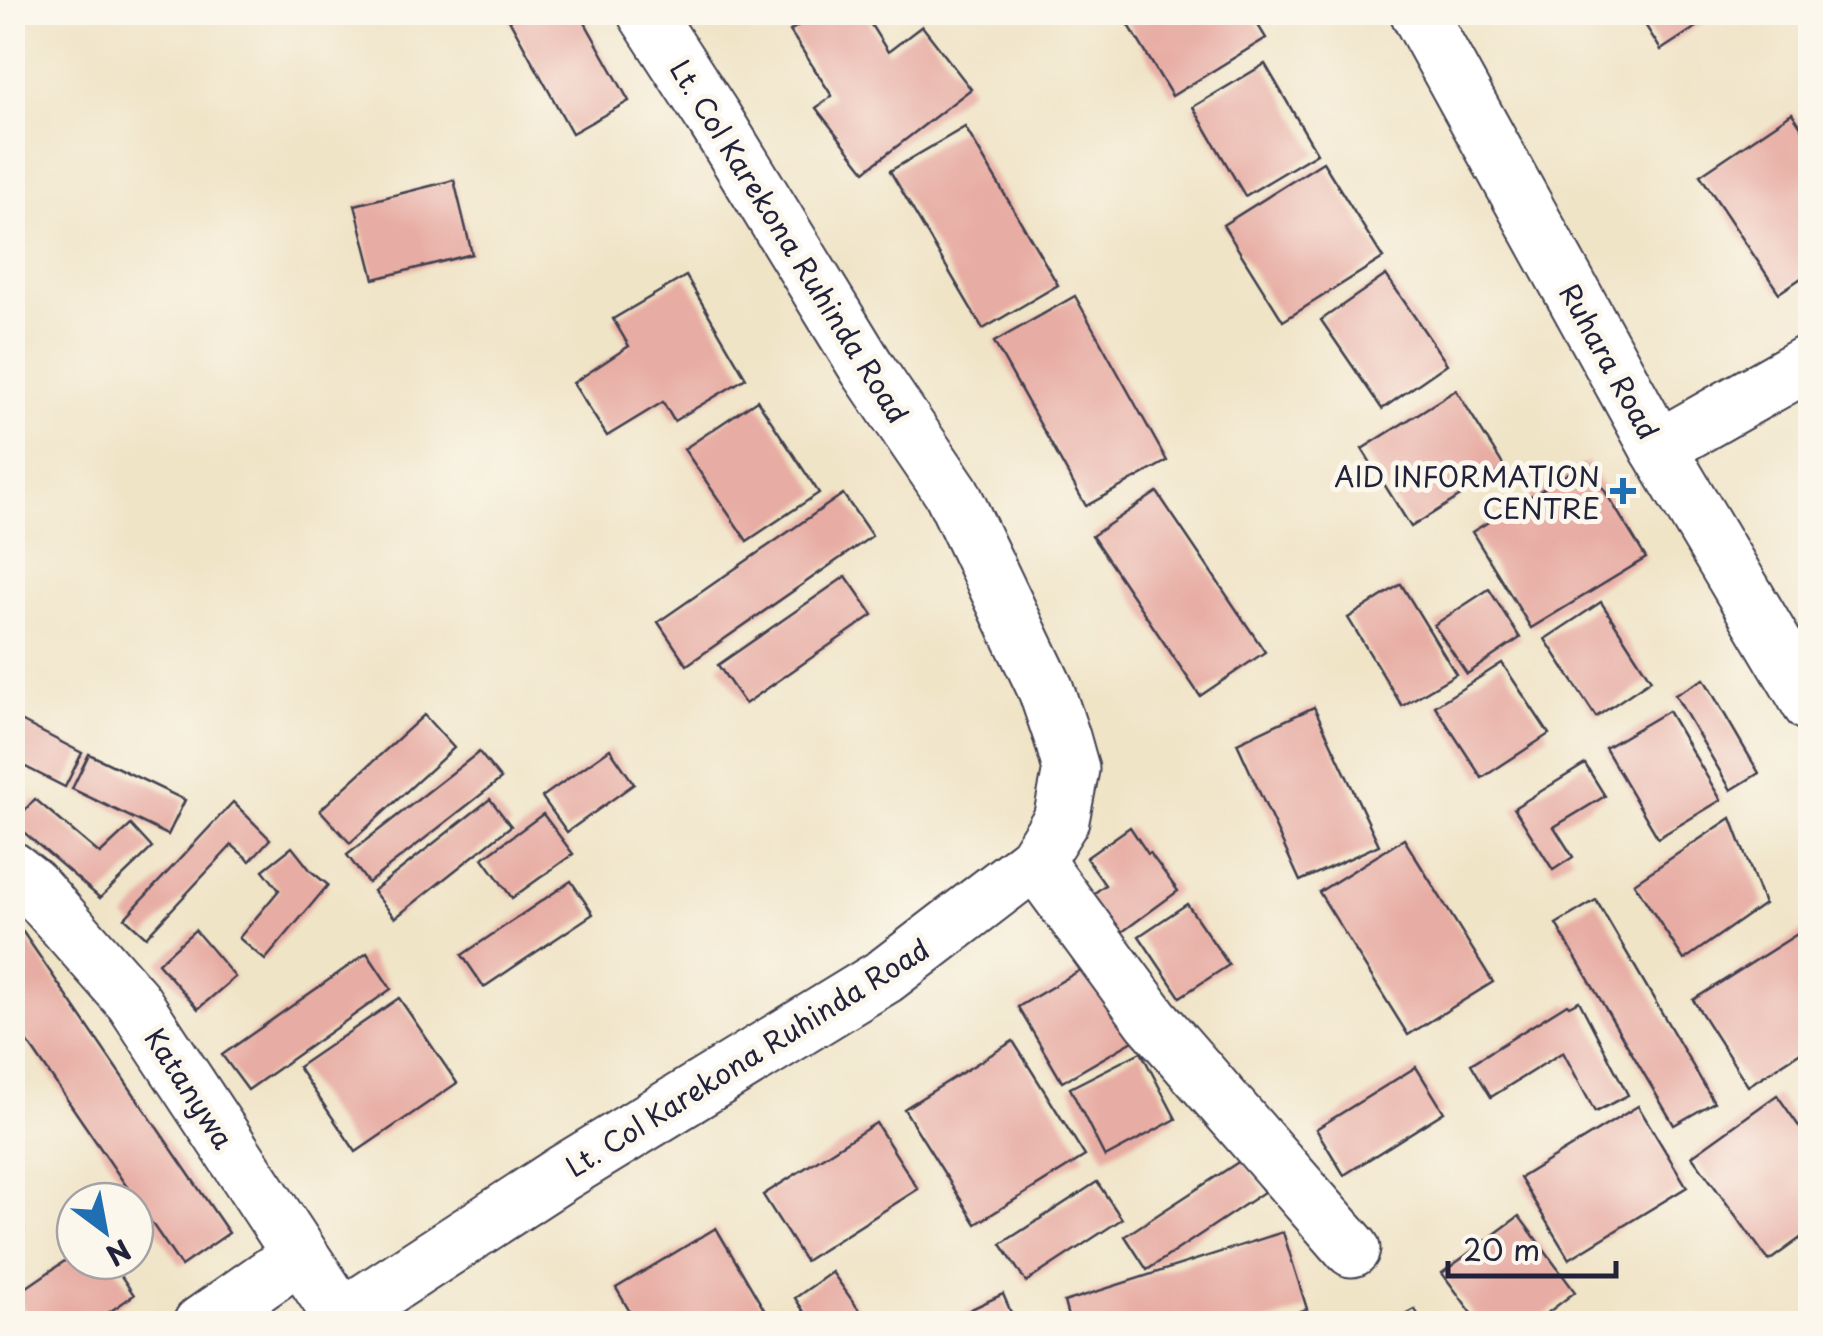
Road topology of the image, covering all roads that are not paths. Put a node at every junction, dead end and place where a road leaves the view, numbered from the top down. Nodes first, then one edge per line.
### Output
1 (645, 12) edge
2 (1418, 12) edge
3 (1810, 362) edge
4 (1658, 448) junction
5 (1810, 704) edge
6 (1035, 861) junction
7 (12, 870) edge
8 (1352, 1249) dead end
9 (300, 1255) junction
10 (344, 1320) edge
11 (201, 1324) edge

1 - 6 street, Lt. Col Karekona Ruhinda Road
2 - 4 street, Ruhara Road
3 - 4 street
4 - 5 street, Ruhara Road
6 - 8 street
6 - 10 street, Lt. Col Karekona Ruhinda Road
7 - 9 street, Katanywa
9 - 10 street, Katanywa
9 - 11 street

